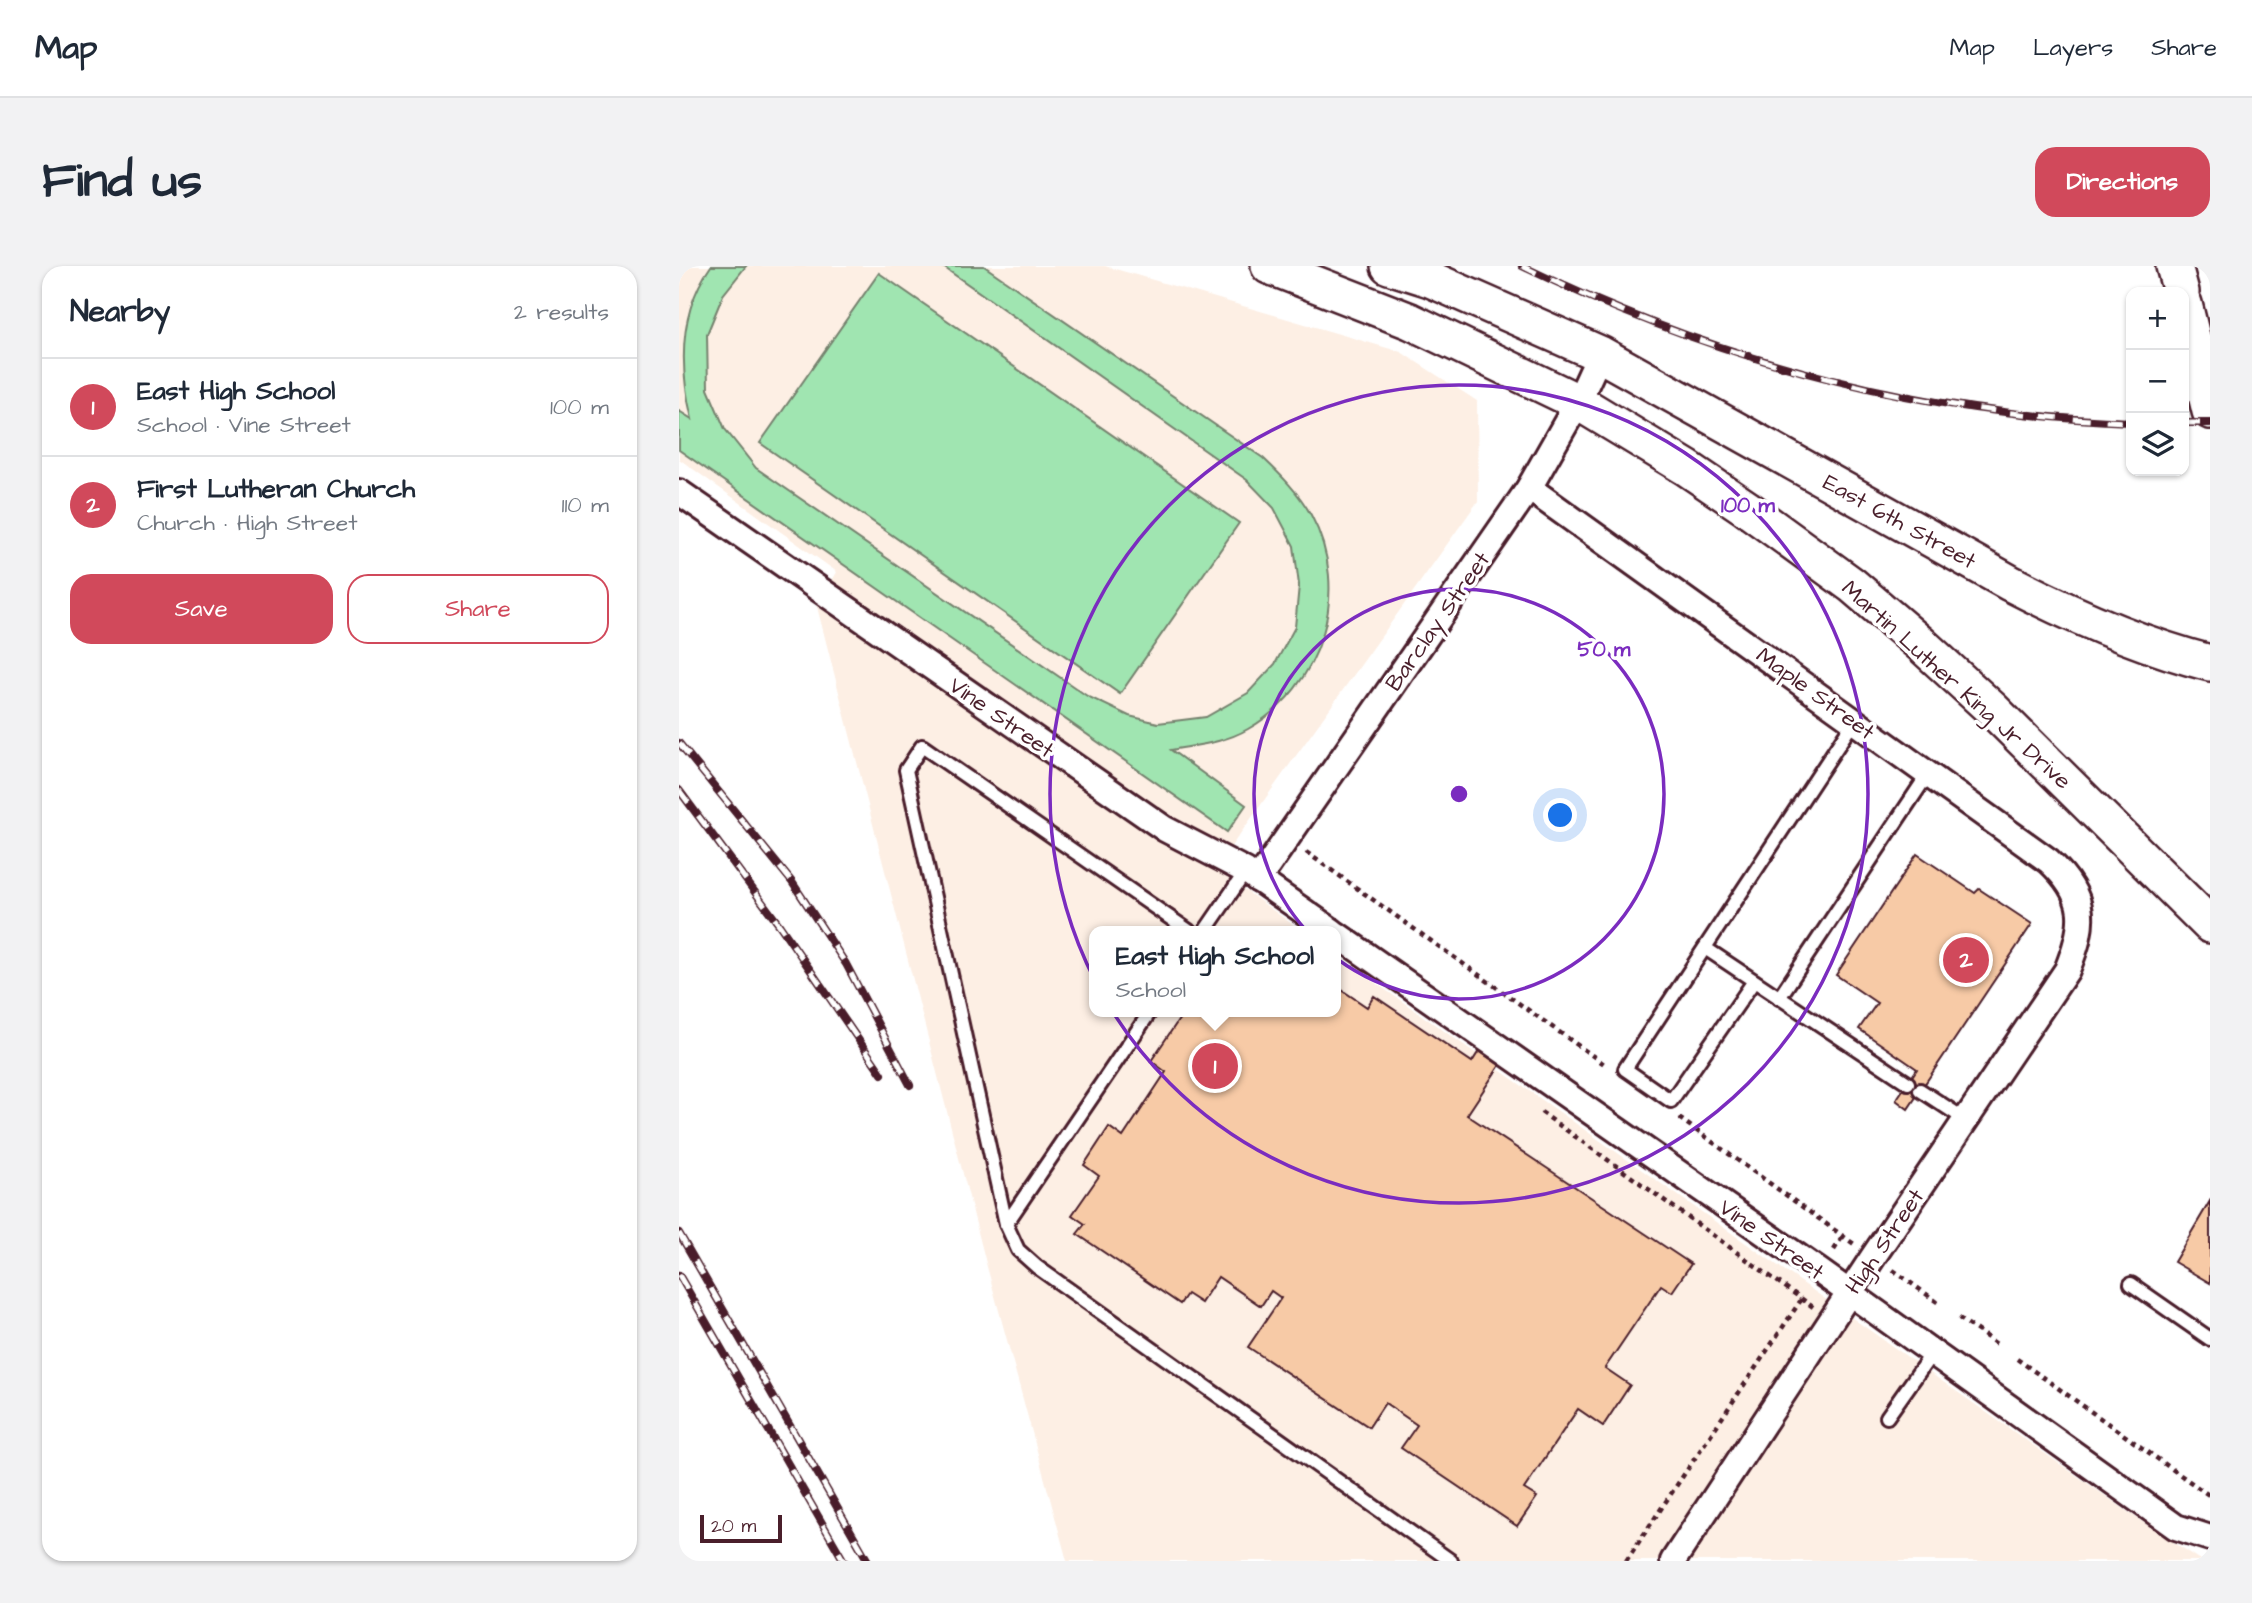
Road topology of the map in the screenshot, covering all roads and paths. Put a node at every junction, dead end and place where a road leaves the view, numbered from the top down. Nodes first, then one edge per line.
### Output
1 (1269, 266) edge
2 (1389, 266) edge
3 (2175, 266) edge
4 (2180, 287) edge
5 (2189, 319) edge
6 (1600, 354) junction
7 (2205, 369) edge
8 (1578, 402) junction
9 (2210, 411) edge
10 (1529, 488) junction
11 (679, 492) edge
12 (2210, 663) edge
13 (1854, 721) junction
14 (1928, 774) junction
15 (1303, 849) dead end
16 (1252, 875) junction
17 (2081, 916) joint
18 (2210, 925) edge
19 (1182, 926) edge
20 (1209, 926) edge
21 (1325, 926) edge
22 (1341, 937) edge
23 (1705, 947) junction
24 (1754, 981) junction
25 (1779, 998) junction
26 (1147, 1017) edge
27 (1609, 1068) dead end
28 (1908, 1083) dead end
29 (1920, 1090) dead end
30 (1541, 1112) dead end
31 (1675, 1115) dead end
32 (1966, 1120) junction
33 (1006, 1224) junction
34 (1843, 1236) junction
35 (1858, 1246) dead end
36 (1834, 1250) dead end
37 (1888, 1268) dead end
38 (2131, 1284) dead end
39 (1806, 1291) dead end
40 (1850, 1293) junction
41 (1802, 1298) junction
42 (1940, 1304) dead end
43 (1817, 1309) dead end
44 (1959, 1318) dead end
45 (2210, 1339) edge
46 (1998, 1345) dead end
47 (1933, 1352) junction
48 (2017, 1359) dead end
49 (1887, 1417) dead end
50 (2210, 1496) edge
51 (2210, 1538) edge
52 (1451, 1561) edge
53 (1626, 1561) edge
54 (1673, 1561) edge

1 - 8 main road, Martin Luther King Jr Drive
2 - 6 main road
3 - 4 main road
5 - 7 main road
6 - 8 street, Barclay Street
6 - 12 main road, East 6th Street
7 - 9 main road
8 - 10 street, Barclay Street
8 - 18 main road, Martin Luther King Jr Drive
10 - 13 street, Maple Street
10 - 16 street, Barclay Street
11 - 16 street, Vine Street
13 - 14 street, Maple Street
13 - 23 lane
14 - 17 street, Maple Street
14 - 25 lane
15 - 27 path
16 - 20 lane
16 - 21 street, Vine Street
17 - 32 street, High Street
19 - 33 lane
22 - 40 street, Vine Street
23 - 24 lane
23 - 24 lane
24 - 25 lane
25 - 28 lane
26 - 33 lane
29 - 32 lane
30 - 41 path
31 - 34 path
32 - 40 street, High Street
33 - 52 lane
34 - 35 path
34 - 36 path
37 - 42 path
38 - 45 lane
39 - 41 path
40 - 47 street, Vine Street
40 - 54 street, High Street
41 - 43 path
41 - 53 path
44 - 46 path
47 - 49 lane
47 - 51 street, Vine Street
48 - 50 path

